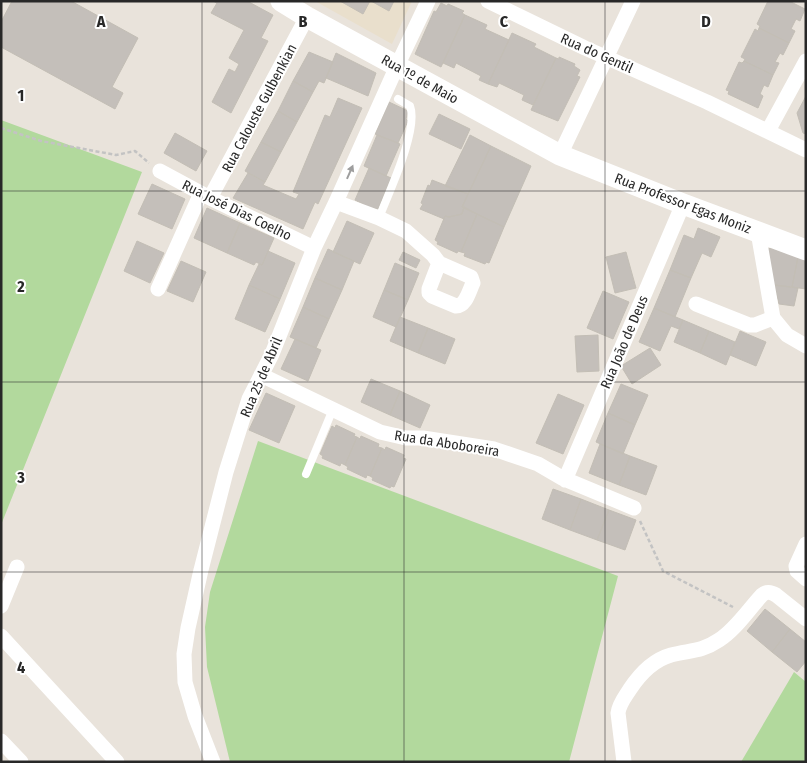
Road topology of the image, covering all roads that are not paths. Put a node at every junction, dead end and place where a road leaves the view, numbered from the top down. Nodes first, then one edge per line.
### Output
1 (281, 1) edge
2 (428, 1) edge
3 (488, 1) edge
4 (633, 1) edge
5 (308, 17) junction
6 (606, 57) junction
7 (806, 61) edge
8 (397, 66) junction
9 (398, 99) dead end
10 (768, 131) junction
11 (806, 150) edge
12 (560, 155) junction
13 (160, 171) road end
14 (205, 196) junction
15 (336, 202) junction
16 (684, 204) junction
17 (379, 218) junction
18 (758, 232) junction
19 (314, 248) junction
20 (806, 250) edge
21 (440, 263) dead end
22 (158, 289) dead end
23 (696, 304) dead end
24 (773, 318) junction
25 (806, 346) edge
26 (261, 375) junction
27 (333, 409) junction
28 (306, 474) dead end
29 (565, 480) junction
30 (634, 508) road end
31 (806, 544) edge
32 (17, 567) dead end
33 (806, 579) edge
34 (1, 606) edge
35 (805, 618) edge
36 (1, 636) edge
37 (1, 741) edge
38 (21, 762) edge
39 (117, 762) edge
40 (213, 762) edge
41 (624, 762) edge

1 - 5 street, Rua 1º de Maio
2 - 8 street, Rua 25 de Abril
3 - 6 street, Rua do Gentil
4 - 6 street
5 - 8 street, Rua 1º de Maio
5 - 14 street, Rua Calouste Gulbenkian
6 - 10 street, Rua do Gentil
6 - 12 street
7 - 10 street
8 - 12 street, Rua 1º de Maio
15 -> 8 street, Rua 25 de Abril
9 - 17 lane
10 - 11 street, Rua do Gentil
12 - 16 street, Rua Professor Egas Moniz
13 - 14 street, Rua José Dias Coelho
14 - 19 street, Rua José Dias Coelho
14 - 22 street, Rua Calouste Gulbenkian
15 - 17 street
15 - 19 street, Rua 25 de Abril
16 - 18 street, Rua Professor Egas Moniz
16 - 29 street, Rua João de Deus
17 - 21 street
18 - 20 street, Rua Professor Egas Moniz
18 - 24 street
19 - 26 street, Rua 25 de Abril
23 - 24 street
24 - 25 street
26 - 27 street, Rua da Aboboreira
26 - 40 street, Rua 25 de Abril
27 - 28 lane
27 - 29 street, Rua da Aboboreira
29 - 30 street, Rua da Aboboreira
31 - 33 street
32 - 34 street
35 - 41 street
36 - 39 street
37 - 38 street

